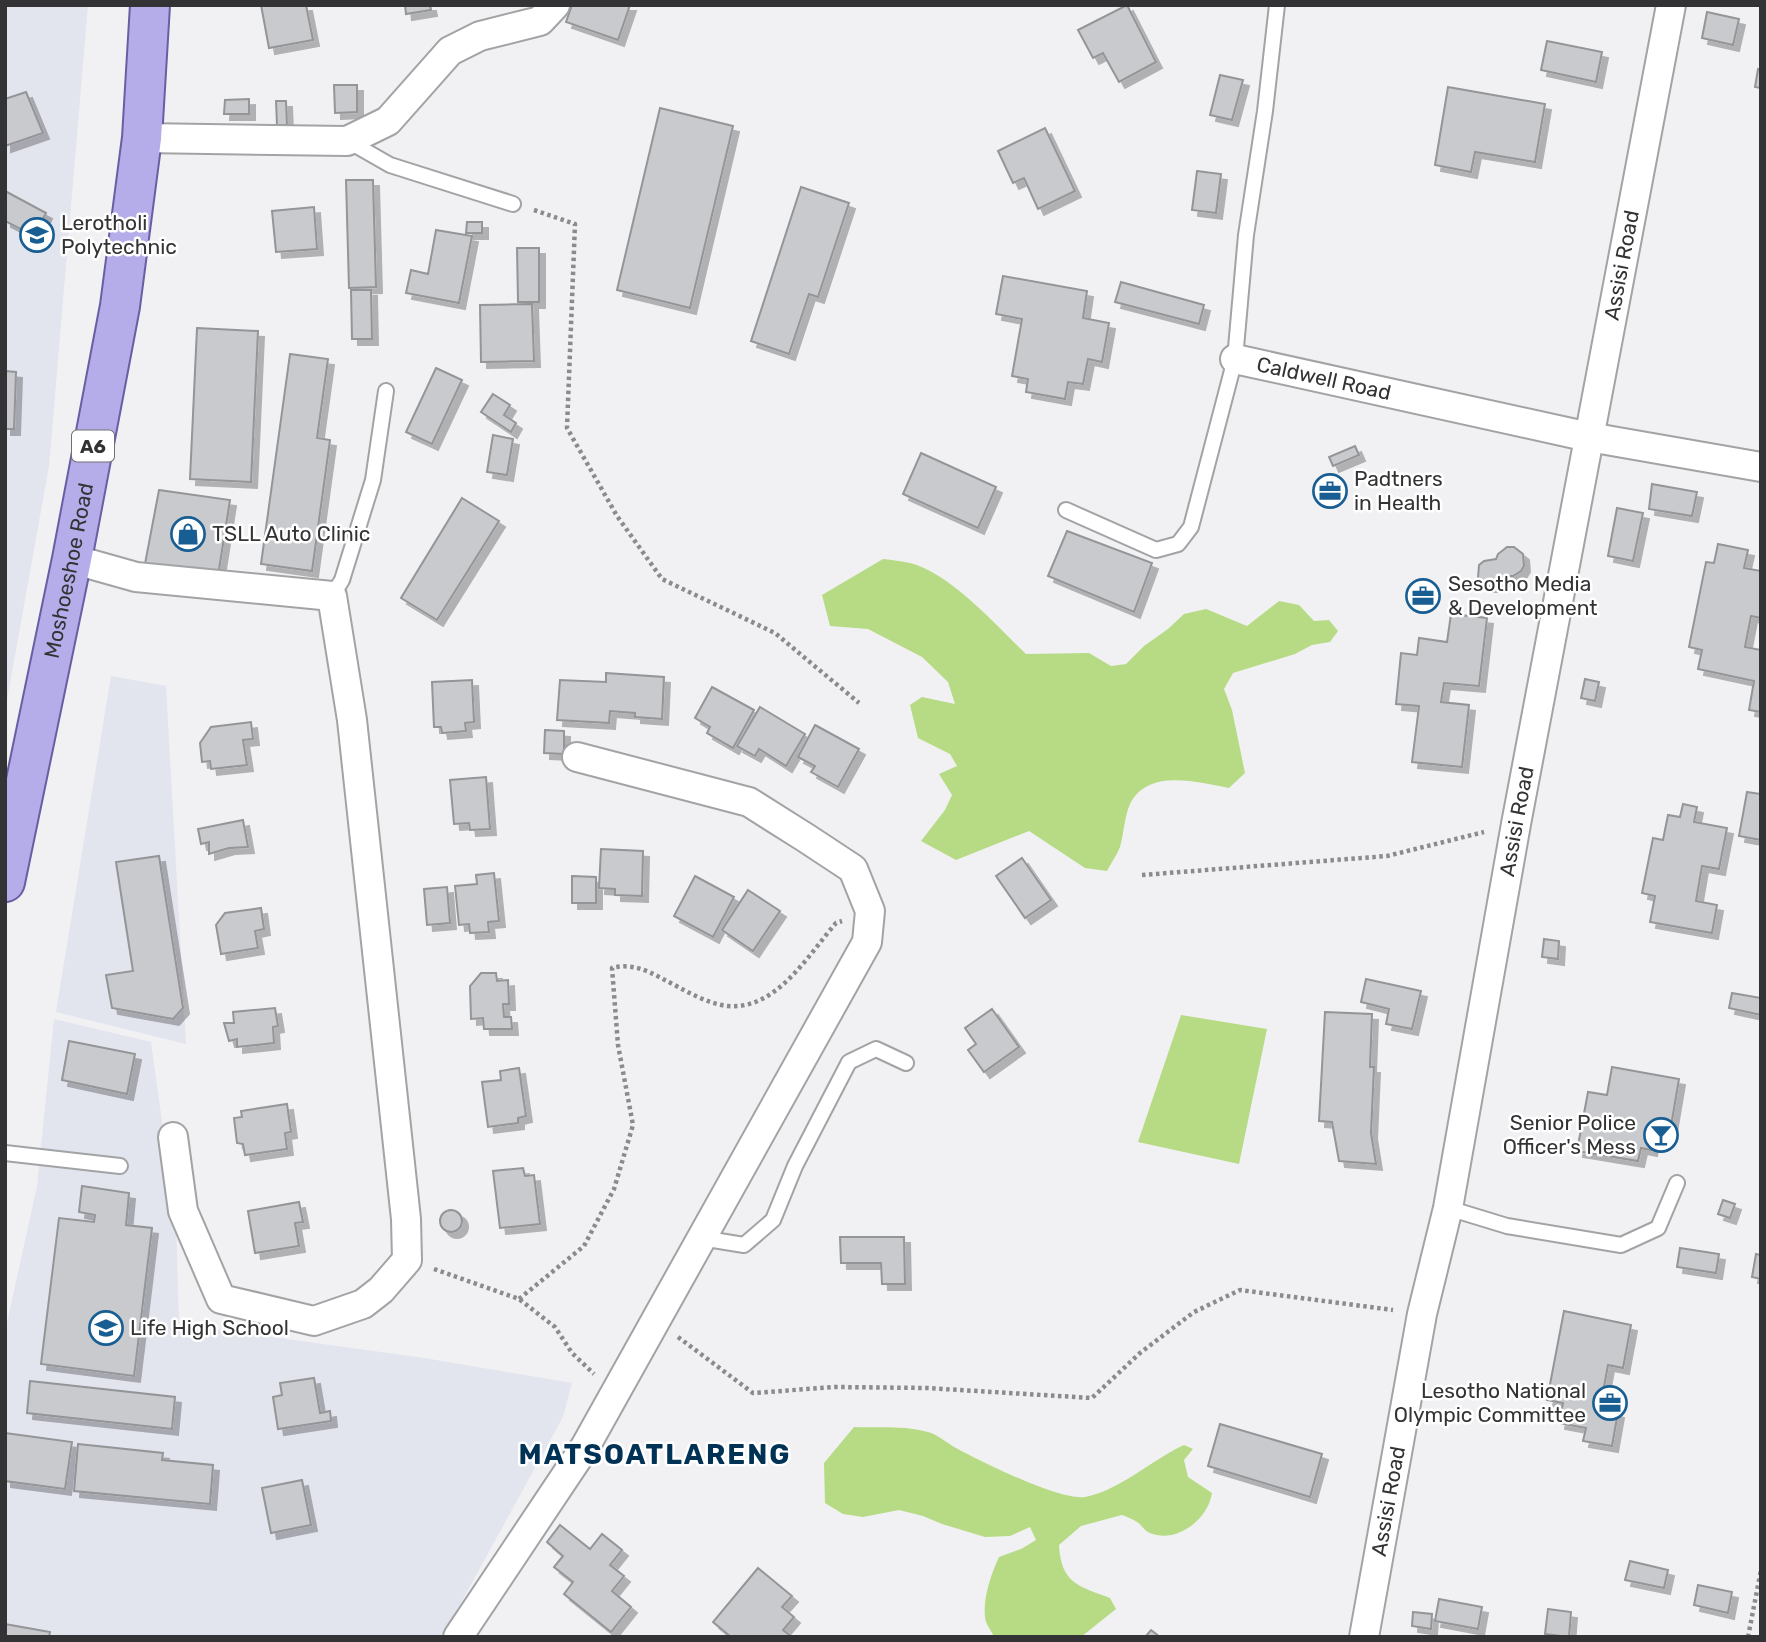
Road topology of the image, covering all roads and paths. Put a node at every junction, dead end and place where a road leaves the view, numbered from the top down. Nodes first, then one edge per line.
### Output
1 (150, 5) edge
2 (555, 5) edge
3 (1277, 5) edge
4 (1671, 5) edge
5 (142, 138) junction
6 (347, 141) junction
7 (513, 204) joint
8 (1235, 359) junction
9 (386, 391) dead end
10 (1589, 437) junction
11 (1761, 467) edge
12 (1066, 510) dead end
13 (72, 559) junction
14 (331, 596) junction
15 (859, 704) dead end
16 (577, 757) dead end
17 (1516, 824) junction
18 (1142, 875) dead end
19 (5, 882) edge
20 (870, 911) junction
21 (906, 1063) dead end
22 (173, 1137) dead end
23 (5, 1153) edge
24 (120, 1166) dead end
25 (1676, 1183) dead end
26 (1448, 1209) junction
27 (701, 1238) junction
28 (407, 1260) junction
29 (519, 1299) junction
30 (1422, 1314) junction
31 (656, 1321) junction
32 (615, 1394) junction
33 (1761, 1570) edge
34 (1360, 1632) edge
35 (458, 1637) edge
36 (1748, 1637) edge

1 - 5 main road, Moshoeshoe Road / A6
2 - 6 street
3 - 8 lane, Caldwell Road
4 - 10 street, Assisi Road
5 - 6 street
5 - 13 main road, Moshoeshoe Road / A6
6 - 7 lane
7 - 15 path
8 - 10 street, Caldwell Road
8 - 12 lane
9 - 14 lane
10 - 11 street, Caldwell Road
10 - 17 street, Assisi Road
13 - 14 street
13 - 19 main road, Moshoeshoe Road / A6
14 - 28 street
16 - 20 street
17 - 18 path
17 - 26 street, Assisi Road
20 - 27 street
20 - 29 path
21 - 27 lane
22 - 28 street
23 - 24 lane
25 - 26 lane
26 - 30 street, Assisi Road
27 - 31 street
28 - 29 path
29 - 32 path
30 - 31 path
30 - 34 street, Assisi Road
31 - 32 street
32 - 35 street
33 - 36 path

